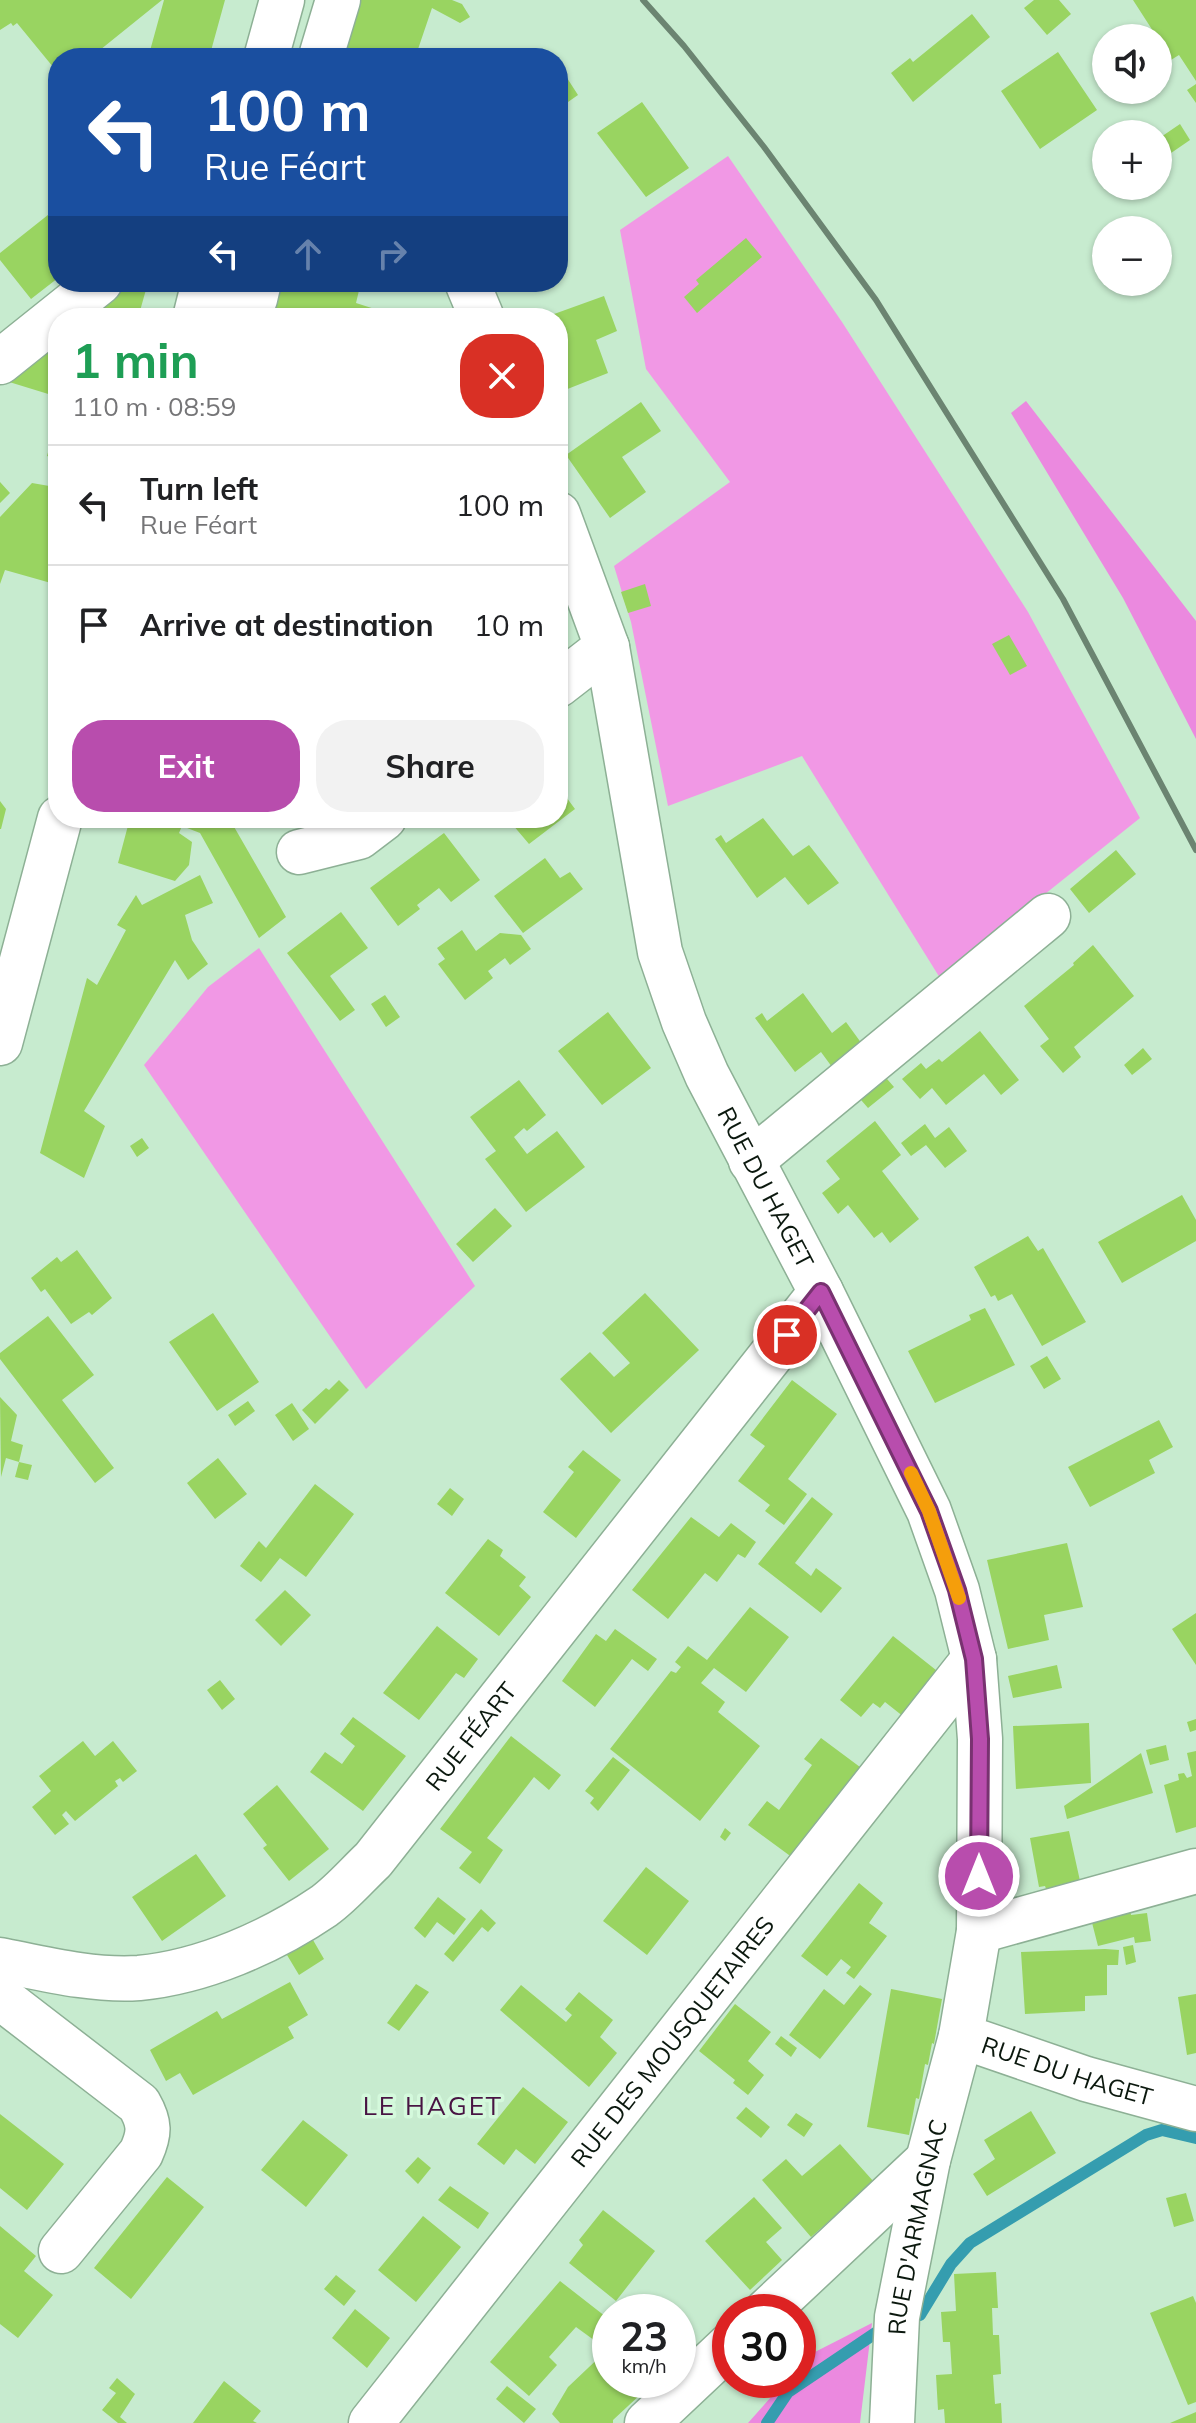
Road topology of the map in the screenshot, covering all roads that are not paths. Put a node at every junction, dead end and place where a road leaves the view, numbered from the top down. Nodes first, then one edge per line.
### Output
1 (282, 0) edge
2 (338, 0) edge
3 (269, 48) edge
4 (324, 48) edge
5 (88, 292) edge
6 (257, 292) edge
7 (68, 308) edge
8 (239, 308) edge
9 (48, 324) edge
10 (0, 362) edge
11 (568, 541) edge
12 (607, 647) junction
13 (568, 677) edge
14 (57, 828) edge
15 (371, 828) edge
16 (299, 852) dead end
17 (1048, 916) dead end
18 (0, 1043) edge
19 (751, 1161) junction
20 (821, 1292) junction
21 (974, 1659) junction
22 (1196, 1871) edge
23 (979, 1931) junction
24 (0, 1960) edge
25 (0, 1997) edge
26 (961, 2036) junction
27 (1196, 2109) edge
28 (928, 2160) junction
29 (61, 2251) dead end
30 (785, 2294) edge
31 (712, 2362) edge
32 (371, 2423) edge
33 (647, 2423) edge
34 (892, 2423) edge

1 - 3 street
2 - 4 street
5 - 7 street
6 - 8 street
9 - 10 street
11 - 12 street, RUE DU HAGET
12 - 13 street
12 - 19 street, RUE DU HAGET
14 - 18 street
15 - 16 street
17 - 19 street
19 - 20 street, RUE DU HAGET
20 - 21 street, RUE DU HAGET
20 - 24 street, RUE FÉART
21 - 23 street, RUE DU HAGET
21 - 32 street, RUE DES MOUSQUETAIRES
22 - 23 street
23 - 26 street, RUE DU HAGET
25 - 29 street
26 - 27 street, RUE DU HAGET
26 - 28 street, RUE D'ARMAGNAC
28 - 30 street
28 - 34 street, RUE D'ARMAGNAC
31 - 33 street

